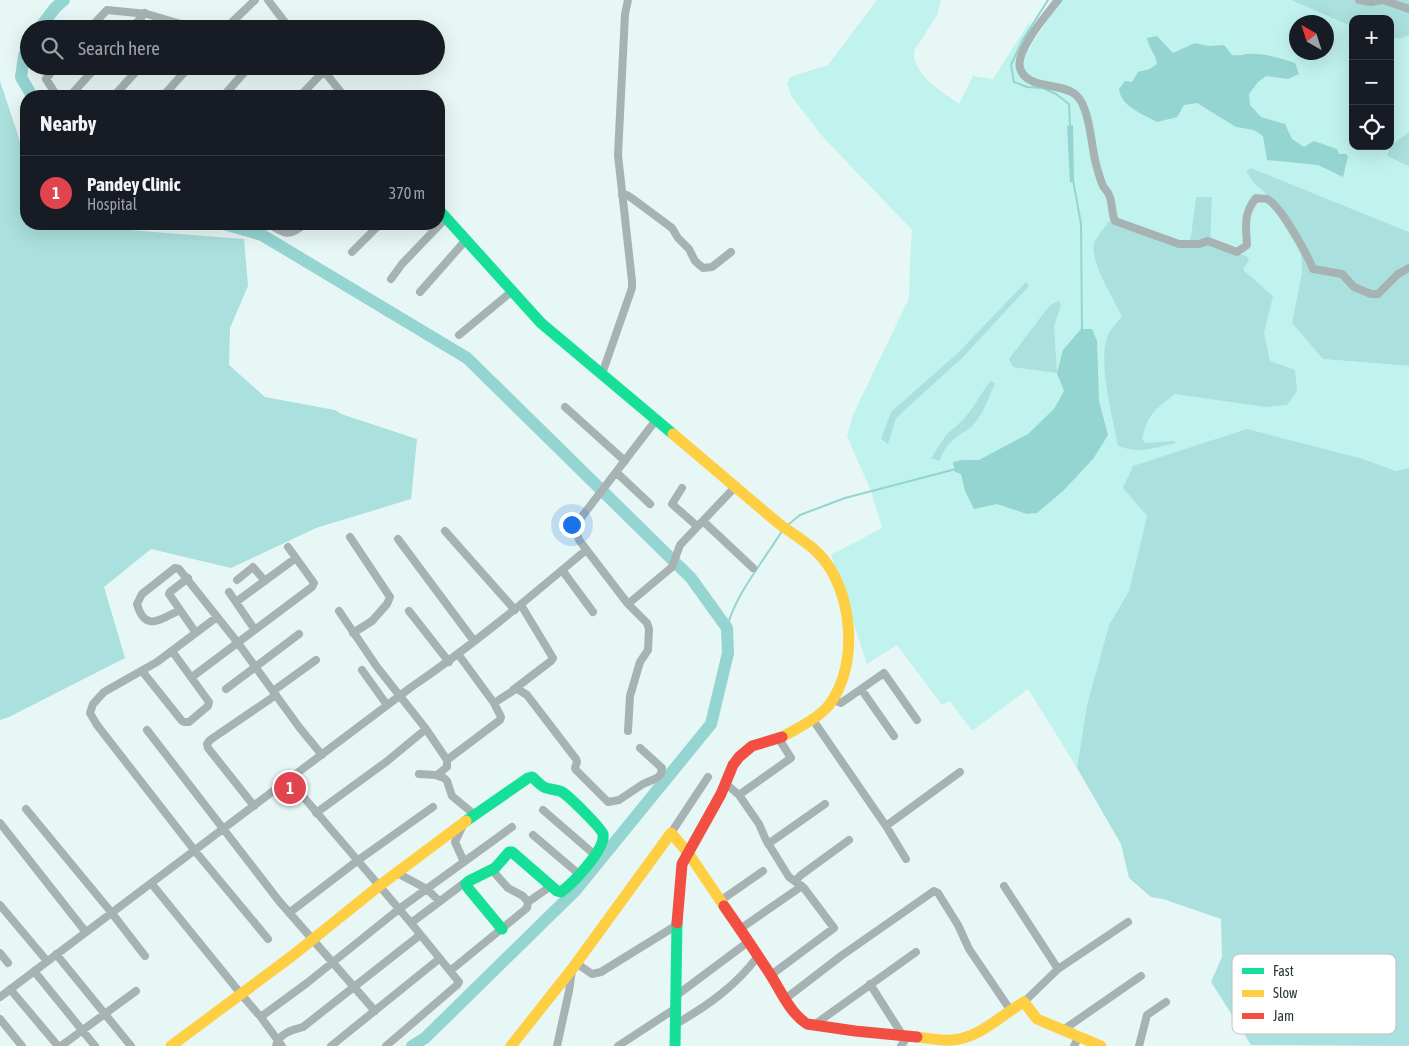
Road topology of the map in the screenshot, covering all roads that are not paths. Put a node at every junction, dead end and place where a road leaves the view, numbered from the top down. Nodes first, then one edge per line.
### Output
1 (254, 0) edge
2 (268, 0) edge
3 (628, 0) edge
4 (1058, 0) edge
5 (1359, 0) edge
6 (1409, 9) edge
7 (145, 13) junction
8 (98, 20) edge
9 (139, 20) edge
10 (166, 20) edge
11 (234, 20) edge
12 (282, 20) edge
13 (49, 75) edge
14 (89, 75) edge
15 (134, 75) edge
16 (182, 75) edge
17 (242, 75) edge
18 (317, 75) edge
19 (326, 75) edge
20 (53, 90) edge
21 (75, 90) edge
22 (120, 90) edge
23 (169, 90) edge
24 (229, 90) edge
25 (305, 90) edge
26 (337, 90) edge
27 (622, 196) junction
28 (445, 217) edge
29 (279, 230) edge
30 (298, 230) edge
31 (374, 230) edge
32 (429, 230) edge
33 (465, 240) junction
34 (352, 252) dead end
35 (731, 252) dead end
36 (1409, 268) edge
37 (391, 279) dead end
38 (420, 292) dead end
39 (511, 292) junction
40 (459, 335) dead end
41 (602, 374) junction
42 (565, 407) dead end
43 (656, 420) junction
44 (625, 461) junction
45 (613, 475) junction
46 (736, 486) junction
47 (682, 488) dead end
48 (650, 504) dead end
49 (700, 524) junction
50 (445, 531) dead end
51 (350, 537) dead end
52 (398, 539) dead end
53 (288, 547) dead end
54 (586, 550) junction
55 (296, 558) junction
56 (753, 568) dead end
57 (562, 570) junction
58 (188, 578) junction
59 (237, 580) dead end
60 (265, 581) junction
61 (229, 592) dead end
62 (236, 602) junction
63 (628, 604) junction
64 (518, 608) junction
65 (180, 610) junction
66 (338, 611) dead end
67 (409, 612) dead end
68 (593, 612) dead end
69 (217, 617) junction
70 (255, 630) junction
71 (196, 633) junction
72 (354, 633) junction
73 (299, 634) dead end
74 (474, 641) junction
75 (238, 642) junction
76 (172, 651) junction
77 (458, 654) junction
78 (316, 660) dead end
79 (449, 662) junction
80 (255, 667) junction
81 (362, 670) dead end
82 (142, 671) junction
83 (192, 677) junction
84 (226, 689) dead end
85 (860, 689) junction
86 (513, 690) junction
87 (275, 693) junction
88 (400, 695) junction
89 (834, 700) junction
90 (494, 703) junction
91 (387, 705) junction
92 (813, 720) junction
93 (917, 720) dead end
94 (426, 729) junction
95 (147, 730) dead end
96 (628, 731) dead end
97 (894, 736) dead end
98 (779, 739) junction
99 (640, 748) dead end
100 (322, 755) junction
101 (447, 760) junction
102 (960, 772) dead end
103 (419, 774) dead end
104 (437, 775) junction
105 (708, 777) dead end
106 (289, 780) junction
107 (725, 784) junction
108 (739, 795) junction
109 (825, 804) dead end
110 (254, 806) junction
111 (433, 807) dead end
112 (26, 809) dead end
113 (542, 810) dead end
114 (316, 813) junction
115 (475, 815) junction
116 (464, 823) junction
117 (0, 824) edge
118 (886, 826) junction
119 (512, 827) dead end
120 (223, 830) junction
121 (672, 833) junction
122 (533, 835) dead end
123 (849, 840) dead end
124 (768, 844) junction
125 (195, 851) junction
126 (689, 854) junction
127 (595, 855) junction
128 (906, 859) dead end
129 (357, 860) junction
130 (464, 862) junction
131 (492, 870) junction
132 (763, 871) dead end
133 (397, 873) junction
134 (580, 875) junction
135 (468, 881) junction
136 (151, 883) junction
137 (798, 884) junction
138 (379, 886) junction
139 (551, 886) junction
140 (1004, 886) dead end
141 (427, 889) junction
142 (439, 901) junction
143 (720, 901) junction
144 (528, 902) junction
145 (0, 906) edge
146 (399, 910) junction
147 (111, 912) junction
148 (289, 913) junction
149 (1128, 922) dead end
150 (411, 923) junction
151 (677, 925) junction
152 (502, 929) junction
153 (740, 929) junction
154 (85, 931) junction
155 (420, 935) junction
156 (268, 939) dead end
157 (312, 940) junction
158 (748, 942) junction
159 (916, 952) dead end
160 (0, 953) edge
161 (56, 954) junction
162 (145, 956) dead end
163 (758, 956) junction
164 (439, 959) junction
165 (47, 961) junction
166 (332, 962) junction
167 (8, 963) dead end
168 (574, 966) junction
169 (1058, 968) junction
170 (34, 971) junction
171 (450, 971) junction
172 (771, 975) junction
173 (1141, 976) dead end
174 (870, 984) junction
175 (354, 986) junction
176 (10, 989) junction
177 (136, 991) dead end
178 (240, 994) junction
179 (677, 994) junction
180 (0, 996) edge
181 (785, 999) junction
182 (1024, 1002) junction
183 (1166, 1002) dead end
184 (676, 1008) junction
185 (375, 1011) junction
186 (1011, 1011) junction
187 (105, 1014) junction
188 (260, 1016) junction
189 (0, 1019) edge
190 (676, 1024) junction
191 (814, 1025) junction
192 (82, 1030) junction
193 (1063, 1030) junction
194 (904, 1040) edge
195 (1076, 1041) edge
196 (278, 1044) edge
197 (22, 1046) edge
198 (60, 1046) edge
199 (95, 1046) edge
200 (131, 1046) edge
201 (171, 1046) edge
202 (331, 1046) edge
203 (386, 1046) edge
204 (511, 1046) edge
205 (557, 1046) edge
206 (618, 1046) edge
207 (676, 1046) edge
208 (1101, 1046) edge
209 (1139, 1046) edge

1 - 11 street
2 - 12 street
3 - 27 street
4 - 36 street
5 - 6 street
7 - 8 street
7 - 9 street
7 - 10 street
13 - 20 street
14 - 21 street
15 - 22 street
16 - 23 street
17 - 24 street
18 - 25 street
19 - 26 street
27 - 35 street
27 - 41 street
28 - 33 street
29 - 30 street
31 - 34 street
32 - 37 street
33 - 38 street
33 - 39 street
39 - 40 street
39 - 41 street
41 - 43 street
42 - 44 street
43 - 44 street
43 - 46 street
44 - 45 street
45 - 48 street
45 - 54 street
46 - 49 street
46 - 89 street
47 - 49 street
49 - 56 street
49 - 63 street
50 - 64 street
51 - 72 street
52 - 74 street
53 - 55 street
54 - 57 street
54 - 63 street
55 - 60 street
55 - 70 street
57 - 64 street
57 - 68 street
58 - 65 street
58 - 65 street
58 - 69 street
59 - 60 street
60 - 62 street
61 - 62 street
62 - 70 street
63 - 96 street
64 - 74 street
64 - 86 street
65 - 71 street
66 - 72 street
67 - 79 street
69 - 71 street
69 - 75 street
70 - 75 street
71 - 76 street
72 - 88 street
73 - 80 street
74 - 77 street
75 - 80 street
75 - 83 street
76 - 82 street
76 - 83 street
77 - 79 street
77 - 90 street
78 - 87 street
79 - 88 street
80 - 84 street
80 - 87 street
81 - 91 street
82 - 83 street
82 - 125 street
85 - 89 street
85 - 93 street
85 - 97 street
86 - 90 street
86 - 99 street
87 - 100 street
87 - 110 street
88 - 91 street
88 - 94 street
89 - 92 street
90 - 101 street
91 - 100 street
92 - 98 street
92 - 118 street
94 - 101 street
94 - 114 street
95 - 120 street
98 - 107 street
98 - 108 street
100 - 106 street
101 - 104 street
102 - 118 street
103 - 104 street
104 - 115 street
105 - 121 street
106 - 110 street
106 - 114 street
107 - 108 street
107 - 126 street
108 - 124 street
109 - 124 street
110 - 120 street
111 - 129 street
112 - 147 street
113 - 127 street
114 - 129 street
115 - 116 street
115 - 127 street
116 - 130 street
116 - 133 street
117 - 154 street
118 - 128 street
119 - 130 street
120 - 125 street
120 - 148 street
121 - 126 street
121 - 168 street
122 - 134 street
123 - 137 street
124 - 137 street
125 - 136 street
125 - 156 street
126 - 143 street
126 - 151 street
127 - 134 street
129 - 138 street
129 - 148 street
130 - 141 street
131 - 135 street
131 - 139 street
131 - 144 street
132 - 143 street
133 - 138 street
133 - 141 street
134 - 139 street
135 - 142 street
135 - 152 street
136 - 147 street
136 - 178 street
137 - 153 street
137 - 172 street
138 - 146 street
138 - 157 street
139 - 144 street
140 - 169 street
141 - 142 street
141 - 146 street
142 - 150 street
143 - 153 street
144 - 152 street
145 - 165 street
146 - 150 street
146 - 166 street
147 - 154 street
147 - 162 street
148 - 157 street
149 - 169 street
150 - 155 street
151 - 168 street
151 - 179 street
152 - 171 street
153 - 158 street
154 - 161 street
155 - 164 street
155 - 175 street
157 - 166 street
157 - 178 street
158 - 163 street
158 - 179 street
159 - 174 street
160 - 167 street
161 - 165 street
161 - 187 street
163 - 172 street
163 - 190 street
164 - 171 street
164 - 185 street
165 - 170 street
166 - 175 street
166 - 188 street
168 - 204 street
168 - 205 street
169 - 182 street
170 - 176 street
170 - 192 street
171 - 203 street
172 - 181 street
173 - 193 street
174 - 191 street
174 - 194 street
175 - 185 street
175 - 196 street
176 - 180 street
176 - 198 street
177 - 187 street
178 - 188 street
178 - 201 street
179 - 184 street
181 - 186 street
181 - 191 street
182 - 186 street
182 - 193 street
183 - 209 street
184 - 190 street
184 - 206 street
185 - 202 street
186 - 194 street
187 - 192 street
187 - 200 street
188 - 196 street
189 - 197 street
190 - 207 street
191 - 194 street
192 - 198 street
192 - 199 street
193 - 195 street
195 - 208 street

